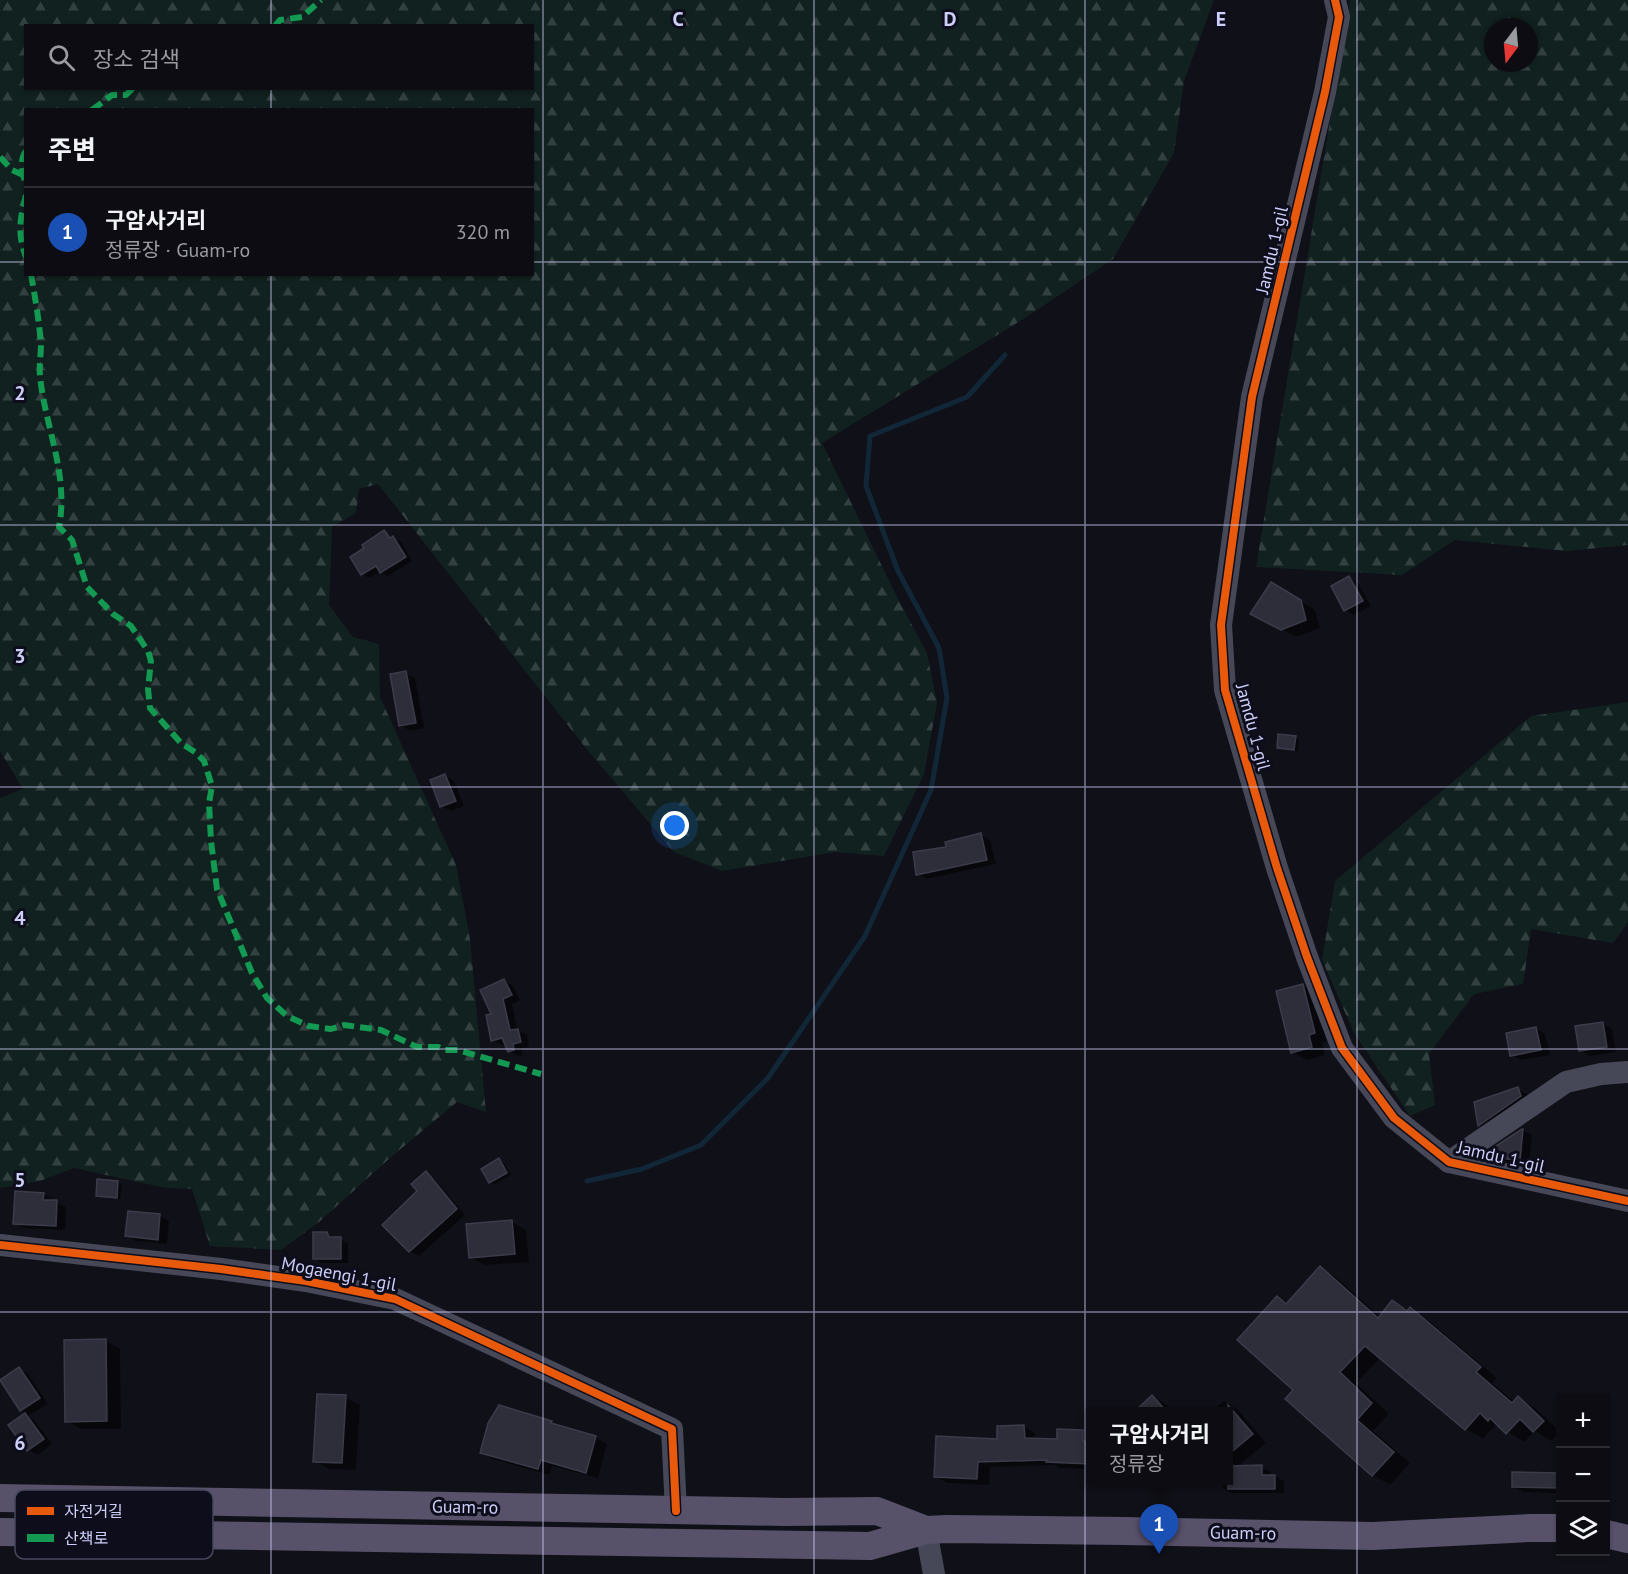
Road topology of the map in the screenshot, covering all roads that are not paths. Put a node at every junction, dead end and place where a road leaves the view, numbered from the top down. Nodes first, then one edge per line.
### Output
1 (1335, 0) edge
2 (1628, 1072) edge
3 (1449, 1162) junction
4 (1628, 1201) edge
5 (0, 1245) edge
6 (0, 1498) edge
7 (15, 1498) edge
8 (213, 1502) edge
9 (676, 1511) junction
10 (1628, 1526) edge
11 (1556, 1528) edge
12 (926, 1530) junction
13 (1610, 1531) edge
14 (0, 1532) edge
15 (15, 1532) edge
16 (1610, 1534) edge
17 (213, 1535) edge
18 (1628, 1539) edge
19 (934, 1574) edge

1 - 3 street, Jamdu 1-gil
2 - 3 street
3 - 4 street, Jamdu 1-gil
5 - 9 street, Mogaengi 1-gil
6 - 7 main road, Guam-ro
8 - 9 main road, Guam-ro
9 - 12 main road, Guam-ro
10 - 13 street
11 - 12 main road, Guam-ro
12 - 17 main road, Guam-ro
12 - 19 street
14 - 15 main road, Guam-ro
16 - 18 main road

